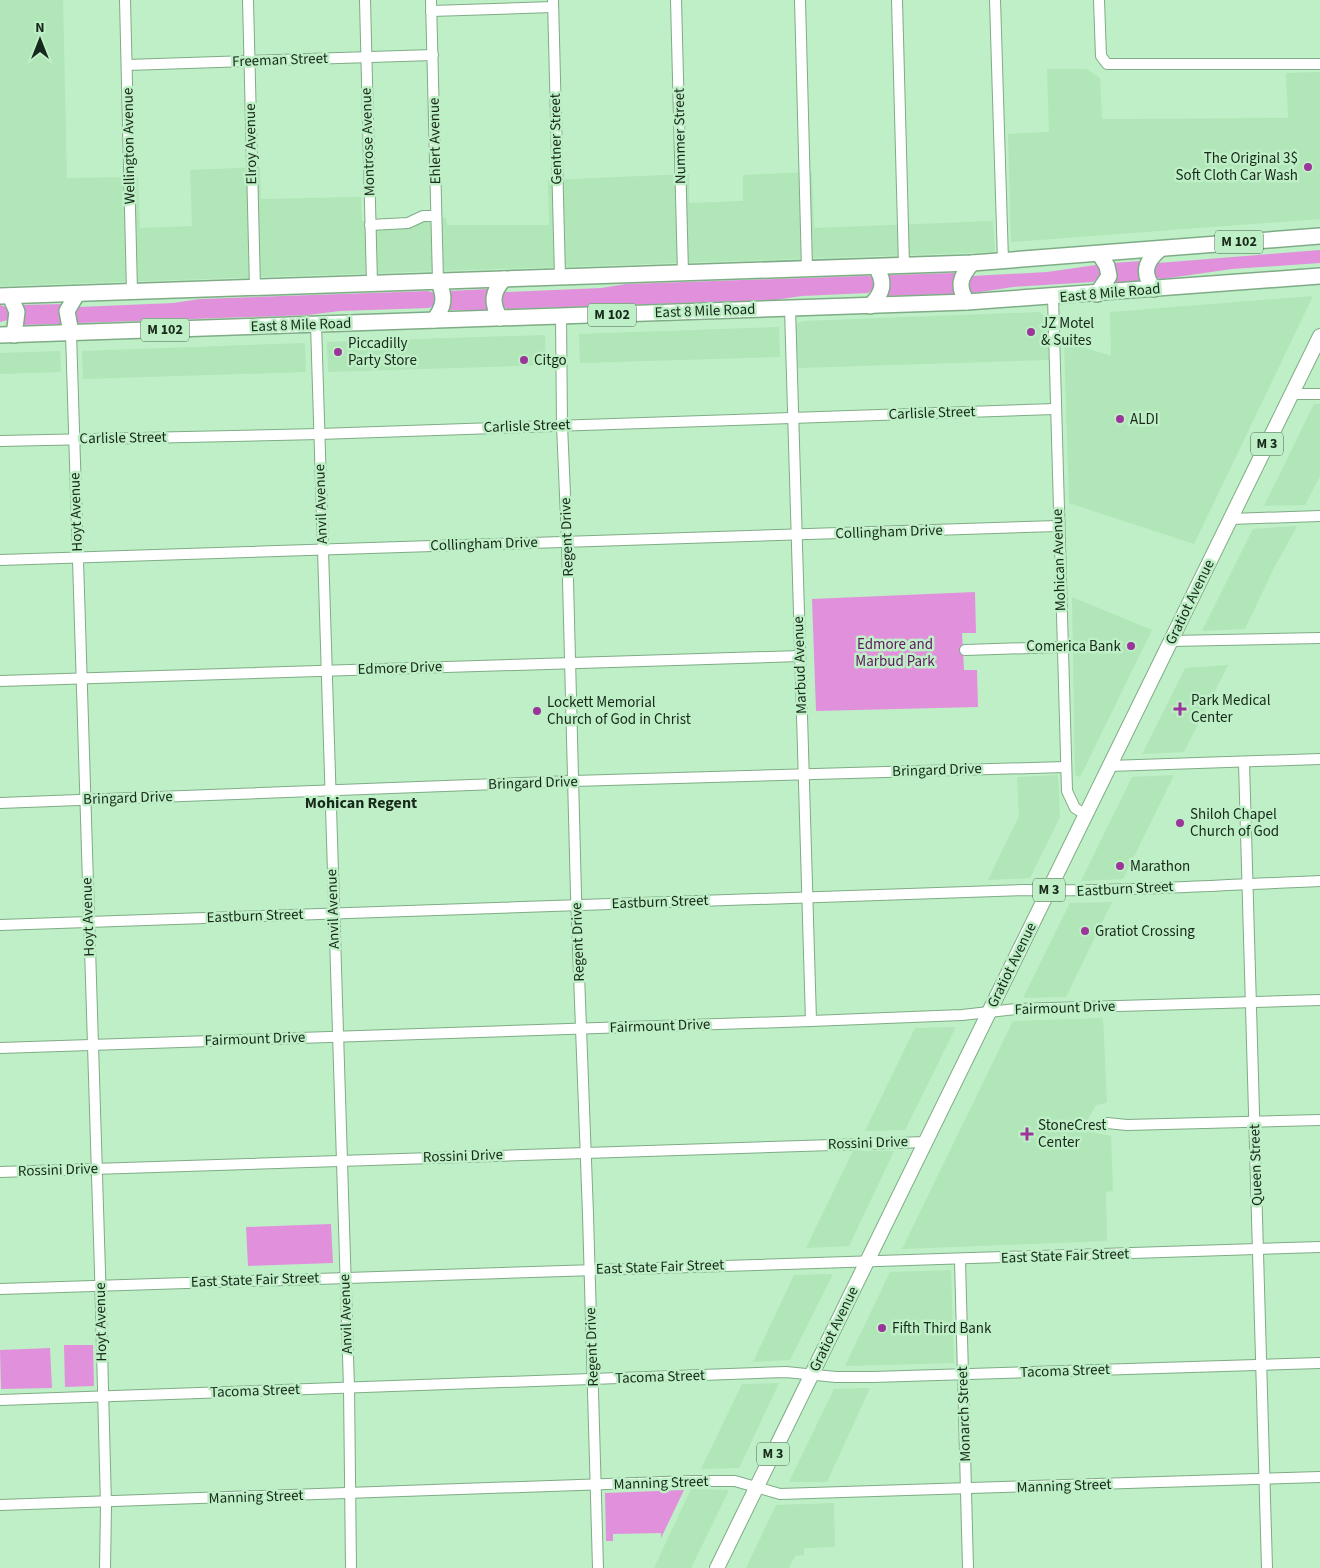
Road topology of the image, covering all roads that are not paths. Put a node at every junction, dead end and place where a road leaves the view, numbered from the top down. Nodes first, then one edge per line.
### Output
1 (125, 0) edge
2 (248, 0) edge
3 (365, 0) edge
4 (676, 0) edge
5 (800, 0) edge
6 (897, 0) edge
7 (994, 0) edge
8 (1098, 0) edge
9 (553, 3) edge
10 (431, 5) edge
11 (433, 55) junction
12 (366, 57) junction
13 (249, 61) junction
14 (1320, 64) edge
15 (127, 65) junction
16 (436, 216) junction
17 (370, 225) junction
18 (1320, 236) edge
19 (1158, 250) junction
20 (1100, 254) junction
21 (1003, 261) junction
22 (972, 263) junction
23 (904, 266) junction
24 (876, 267) junction
25 (807, 269) junction
26 (683, 273) junction
27 (1320, 276) edge
28 (560, 277) junction
29 (504, 279) junction
30 (438, 281) junction
31 (372, 284) junction
32 (255, 288) junction
33 (1154, 289) junction
34 (132, 292) junction
35 (77, 294) junction
36 (1097, 294) junction
37 (5, 296) edge
38 (1053, 298) junction
39 (967, 302) junction
40 (870, 306) junction
41 (790, 308) junction
42 (561, 316) junction
43 (500, 318) junction
44 (434, 320) junction
45 (316, 324) junction
46 (71, 333) junction
47 (7, 335) edge
48 (1320, 336) edge
49 (1292, 394) junction
50 (1320, 394) edge
51 (1055, 409) junction
52 (793, 417) junction
53 (562, 425) junction
54 (319, 434) junction
55 (74, 440) junction
56 (0, 441) edge
57 (1320, 516) edge
58 (1231, 519) junction
59 (1058, 526) junction
60 (796, 535) junction
61 (567, 541) junction
62 (323, 550) junction
63 (78, 557) junction
64 (0, 560) edge
65 (1320, 638) edge
66 (1171, 642) junction
67 (1062, 647) junction
68 (965, 650) dead end
69 (800, 656) junction
70 (569, 663) junction
71 (326, 671) junction
72 (81, 678) junction
73 (0, 681) edge
74 (1320, 759) edge
75 (1244, 762) junction
76 (1109, 766) junction
77 (1066, 767) junction
78 (804, 774) junction
79 (573, 781) junction
80 (330, 791) junction
81 (85, 800) junction
82 (0, 802) edge
83 (1086, 815) junction
84 (1320, 881) edge
85 (1248, 884) junction
86 (1048, 892) junction
87 (807, 898) junction
88 (576, 904) junction
89 (333, 913) junction
90 (88, 922) junction
91 (0, 925) edge
92 (1320, 1000) edge
93 (1252, 1002) junction
94 (988, 1013) junction
95 (811, 1021) junction
96 (580, 1028) junction
97 (337, 1036) junction
98 (92, 1045) junction
99 (0, 1048) edge
100 (1320, 1120) edge
101 (1255, 1122) junction
102 (1107, 1124) dead end
103 (926, 1142) junction
104 (586, 1152) junction
105 (341, 1161) junction
106 (96, 1169) junction
107 (0, 1172) edge
108 (1320, 1248) edge
109 (1259, 1250) junction
110 (960, 1260) junction
111 (867, 1262) junction
112 (590, 1269) junction
113 (344, 1278) junction
114 (100, 1285) junction
115 (0, 1289) edge
116 (1320, 1363) edge
117 (1262, 1365) junction
118 (963, 1374) junction
119 (811, 1376) junction
120 (593, 1379) junction
121 (349, 1387) junction
122 (103, 1396) junction
123 (0, 1400) edge
124 (1320, 1478) edge
125 (1265, 1479) junction
126 (596, 1484) junction
127 (757, 1487) junction
128 (966, 1489) junction
129 (350, 1493) junction
130 (106, 1502) junction
131 (0, 1505) edge
132 (105, 1568) edge
133 (351, 1568) edge
134 (598, 1568) edge
135 (718, 1568) edge
136 (968, 1568) edge
137 (1267, 1568) edge

1 - 15 street, Wellington Avenue
2 - 13 street, Elroy Avenue
3 - 12 street, Montrose Avenue
4 - 26 street, Nummer Street
5 - 25 street
6 - 23 street
7 - 21 street
8 - 14 street
9 - 10 street
9 - 28 street, Gentner Street
10 - 11 street, Ehlert Avenue
11 - 12 street, Freeman Street
11 - 16 street, Ehlert Avenue
12 - 13 street, Freeman Street
12 - 17 street, Montrose Avenue
13 - 15 street, Freeman Street
13 - 32 street, Elroy Avenue
15 - 34 street, Wellington Avenue
16 - 17 street
16 - 30 street, Ehlert Avenue
17 - 31 street, Montrose Avenue
18 - 19 highway, M 102
19 - 20 highway, M 102
19 - 33 highway
20 - 21 highway, M 102
20 - 36 highway
21 - 22 highway, M 102
22 - 23 highway, M 102
22 - 39 highway
23 - 24 highway, M 102
24 - 25 highway, M 102
24 - 40 highway
25 - 26 highway, M 102
26 - 28 highway, M 102
27 - 33 highway, East 8 Mile Road / M 102
28 - 29 highway, M 102
29 - 30 highway, M 102
29 - 43 highway
30 - 31 highway, M 102
30 - 44 highway
31 - 32 highway, M 102
32 - 34 highway, M 102
33 - 36 highway, East 8 Mile Road / M 102
34 - 35 highway, M 102
35 - 37 highway, M 102
35 - 46 highway
36 - 38 highway, East 8 Mile Road / M 102
37 - 47 highway
38 - 39 highway, East 8 Mile Road / M 102
38 - 51 street, Mohican Avenue
39 - 40 highway, East 8 Mile Road / M 102
40 - 41 highway, East 8 Mile Road / M 102
41 - 42 highway, East 8 Mile Road / M 102
41 - 52 street, Marbud Avenue
42 - 43 highway, East 8 Mile Road / M 102
42 - 53 street, Regent Drive
43 - 44 highway, East 8 Mile Road / M 102
44 - 45 highway, East 8 Mile Road / M 102
45 - 46 highway, East 8 Mile Road / M 102
45 - 54 street, Anvil Avenue
46 - 47 highway, East 8 Mile Road / M 102
46 - 55 street, Hoyt Avenue
48 - 49 main road, Gratiot Avenue / M 3
49 - 50 street
49 - 58 main road, Gratiot Avenue / M 3
51 - 52 street, Carlisle Street
51 - 59 street, Mohican Avenue
52 - 53 street, Carlisle Street
52 - 60 street, Marbud Avenue
53 - 54 street, Carlisle Street
53 - 61 street, Regent Drive
54 - 55 street, Carlisle Street
54 - 62 street, Anvil Avenue
55 - 56 street, Carlisle Street
55 - 63 street, Hoyt Avenue
57 - 58 street
58 - 66 main road, Gratiot Avenue / M 3
59 - 60 street, Collingham Drive
59 - 67 street, Mohican Avenue
60 - 61 street, Collingham Drive
60 - 69 street, Marbud Avenue
61 - 62 street, Collingham Drive
61 - 70 street, Regent Drive
62 - 63 street, Collingham Drive
62 - 71 street, Anvil Avenue
63 - 64 street, Collingham Drive
63 - 72 street, Hoyt Avenue
65 - 66 street
66 - 76 main road, Gratiot Avenue / M 3
67 - 68 street
67 - 77 street, Mohican Avenue
69 - 70 street, Edmore Drive
69 - 78 street, Marbud Avenue
70 - 71 street, Edmore Drive
70 - 79 street, Regent Drive
71 - 72 street, Edmore Drive
71 - 80 street, Anvil Avenue
72 - 73 street, Edmore Drive
72 - 81 street, Hoyt Avenue
74 - 75 street
75 - 76 street
75 - 85 street, Queen Street
76 - 83 main road, Gratiot Avenue / M 3
77 - 78 street, Bringard Drive
77 - 83 street, Mohican Avenue
78 - 79 street, Bringard Drive
78 - 87 street, Marbud Avenue
79 - 80 street, Bringard Drive
79 - 88 street, Regent Drive
80 - 81 street, Bringard Drive
80 - 89 street, Anvil Avenue
81 - 82 street, Bringard Drive
81 - 90 street, Hoyt Avenue
83 - 86 main road, Gratiot Avenue / M 3
84 - 85 street, Eastburn Street
85 - 86 street, Eastburn Street
85 - 93 street, Queen Street
86 - 87 street, Eastburn Street
86 - 94 main road, Gratiot Avenue / M 3
87 - 88 street, Eastburn Street
87 - 95 street, Marbud Avenue
88 - 89 street, Eastburn Street
88 - 96 street, Regent Drive
89 - 90 street, Eastburn Street
89 - 97 street, Anvil Avenue
90 - 91 street, Eastburn Street
90 - 98 street, Hoyt Avenue
92 - 93 street, Fairmount Drive
93 - 94 street, Fairmount Drive
93 - 101 street, Queen Street
94 - 95 street, Fairmount Drive
94 - 103 main road, Gratiot Avenue / M 3
95 - 96 street, Fairmount Drive
96 - 97 street, Fairmount Drive
96 - 104 street, Regent Drive
97 - 98 street, Fairmount Drive
97 - 105 street, Anvil Avenue
98 - 99 street, Fairmount Drive
98 - 106 street, Hoyt Avenue
100 - 101 street
101 - 102 street
101 - 109 street, Queen Street
103 - 104 street, Rossini Drive
103 - 111 main road, Gratiot Avenue / M 3
104 - 105 street, Rossini Drive
104 - 112 street, Regent Drive
105 - 106 street, Rossini Drive
105 - 113 street, Anvil Avenue
106 - 107 street, Rossini Drive
106 - 114 street, Hoyt Avenue
108 - 109 street, East State Fair Street
109 - 110 street, East State Fair Street
109 - 117 street, Queen Street
110 - 111 street, East State Fair Street
110 - 118 street, Monarch Street
111 - 112 street, East State Fair Street
111 - 119 main road, Gratiot Avenue / M 3
112 - 113 street, East State Fair Street
112 - 120 street, Regent Drive
113 - 114 street, East State Fair Street
113 - 121 street, Anvil Avenue
114 - 115 street, East State Fair Street
114 - 122 street, Hoyt Avenue
116 - 117 street, Tacoma Street
117 - 118 street, Tacoma Street
117 - 125 street, Queen Street
118 - 119 street, Tacoma Street
118 - 128 street, Monarch Street
119 - 120 street, Tacoma Street
119 - 127 main road, Gratiot Avenue / M 3
120 - 121 street, Tacoma Street
120 - 126 street, Regent Drive
121 - 122 street, Tacoma Street
121 - 129 street, Anvil Avenue
122 - 123 street, Tacoma Street
122 - 130 street, Hoyt Avenue
124 - 125 street, Manning Street
125 - 128 street, Manning Street
125 - 137 street, Queen Street
126 - 127 street, Manning Street
126 - 129 street, Manning Street
126 - 134 street, Regent Drive
127 - 128 street, Manning Street
127 - 135 main road, Gratiot Avenue / M 3
128 - 136 street, Monarch Street
129 - 130 street, Manning Street
129 - 133 street, Anvil Avenue
130 - 131 street, Manning Street
130 - 132 street, Hoyt Avenue

